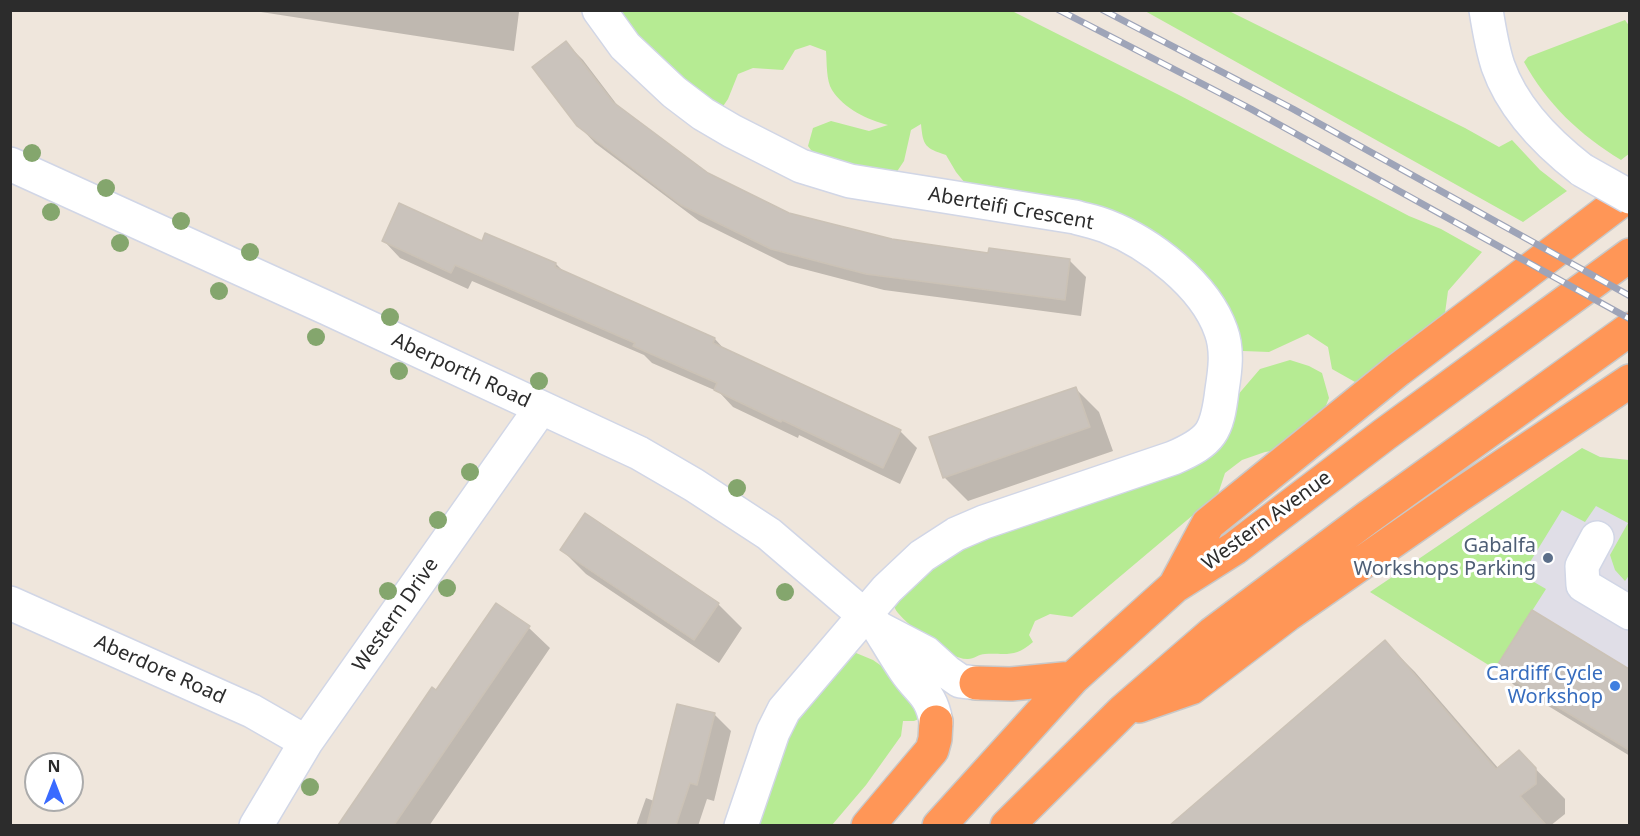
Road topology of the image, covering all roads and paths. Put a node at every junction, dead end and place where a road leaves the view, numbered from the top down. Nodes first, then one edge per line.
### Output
1 (599, 10) edge
2 (1486, 10) edge
3 (10, 164) edge
4 (1629, 196) edge
5 (1629, 255) edge
6 (1629, 329) edge
7 (1629, 381) edge
8 (541, 408) junction
9 (1597, 538) dead end
10 (1175, 586) junction
11 (10, 603) edge
12 (1629, 613) edge
13 (872, 622) junction
14 (1073, 678) junction
15 (976, 683) joint
16 (1123, 711) junction
17 (936, 722) joint
18 (306, 742) junction
19 (256, 825) edge
20 (741, 825) edge
21 (867, 825) edge
22 (939, 825) edge
23 (1007, 825) edge

1 - 13 street, Aberteifi Crescent
2 - 4 street, bridge
3 - 8 street, Aberporth Road
4 - 10 highway
5 - 10 highway, Western Avenue
6 - 16 highway
7 - 16 highway
8 - 13 street, Aberporth Road
8 - 18 street, Western Drive
9 - 12 street
10 - 14 highway, Western Avenue
11 - 18 street, Aberdore Road
13 - 15 street, Aberporth Road
13 - 17 street, Aberporth Road
13 - 20 street, Aberteifi Crescent
14 - 15 highway
14 - 22 highway, Western Avenue
16 - 23 highway
17 - 21 highway
18 - 19 street, Western Drive

